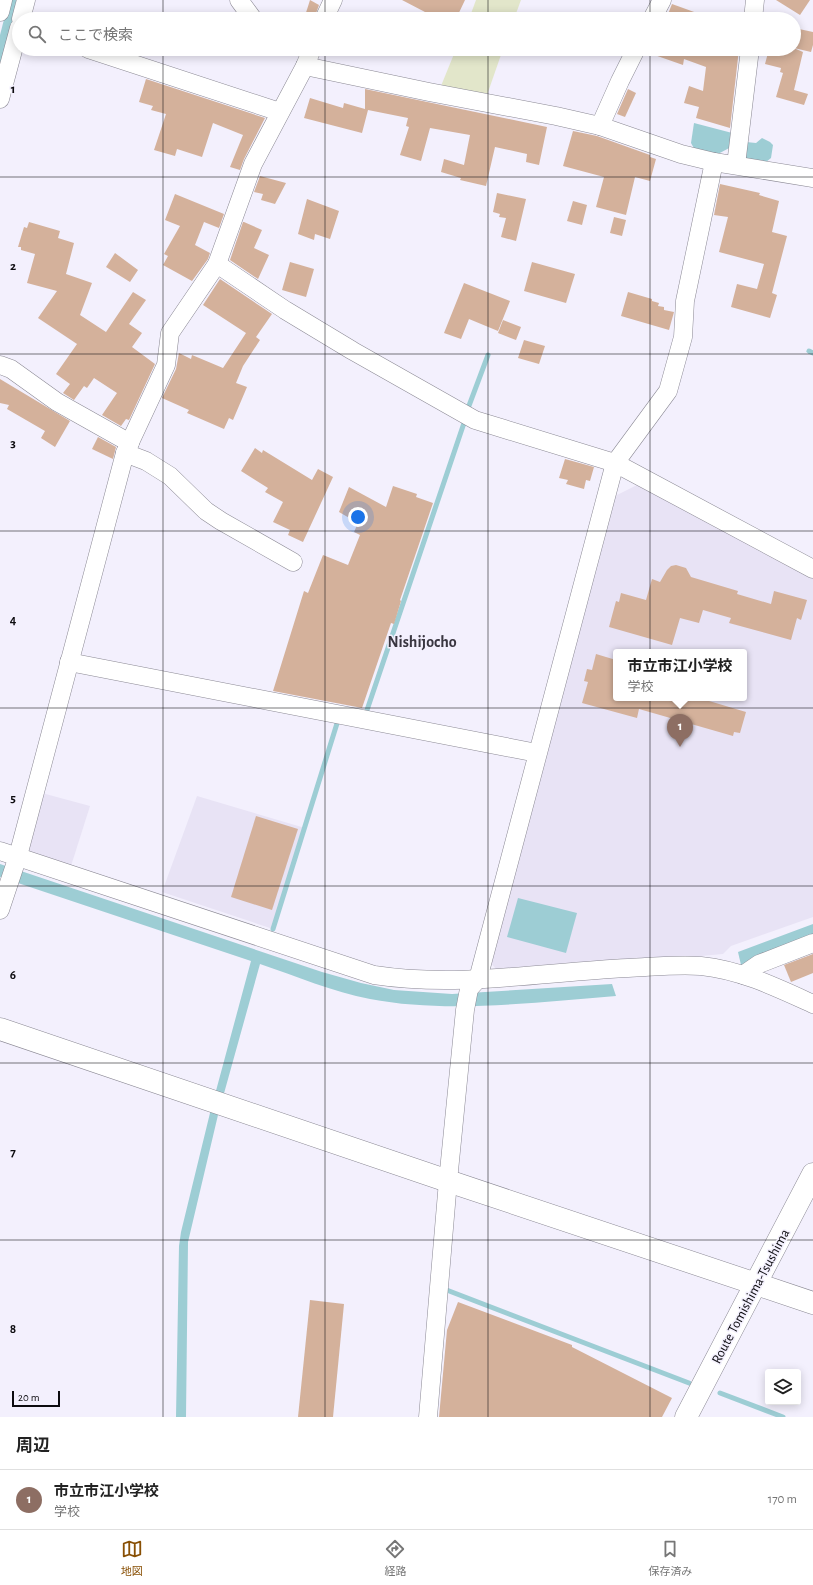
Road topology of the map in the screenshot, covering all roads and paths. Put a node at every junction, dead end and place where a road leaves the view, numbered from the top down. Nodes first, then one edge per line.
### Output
1 (3, 0) edge
2 (26, 0) edge
3 (239, 0) edge
4 (333, 0) edge
5 (662, 0) edge
6 (756, 0) edge
7 (0, 12) edge
8 (23, 12) edge
9 (248, 12) edge
10 (327, 12) edge
11 (656, 12) edge
12 (754, 12) edge
13 (12, 54) edge
14 (109, 56) edge
15 (309, 56) edge
16 (632, 56) edge
17 (749, 56) edge
18 (305, 66) junction
19 (0, 99) edge
20 (280, 112) junction
21 (600, 126) junction
22 (714, 162) junction
23 (736, 166) junction
24 (813, 178) edge
25 (217, 264) junction
26 (0, 365) edge
27 (128, 448) junction
28 (615, 463) junction
29 (293, 562) dead end
30 (813, 569) edge
31 (69, 662) junction
32 (537, 753) junction
33 (0, 851) edge
34 (17, 860) junction
35 (0, 910) edge
36 (813, 943) edge
37 (743, 975) junction
38 (474, 984) junction
39 (813, 1004) edge
40 (0, 1029) edge
41 (813, 1174) edge
42 (448, 1181) junction
43 (756, 1284) junction
44 (813, 1303) edge
45 (428, 1417) edge
46 (686, 1417) edge

1 - 7 street
2 - 8 street
3 - 9 street
4 - 10 street
5 - 11 street
6 - 12 street
13 - 19 street
14 - 20 street
15 - 18 street
16 - 21 street
17 - 23 street
18 - 20 street
18 - 21 street
20 - 25 street
21 - 22 street
22 - 23 street
22 - 28 street
23 - 24 street
25 - 27 street
25 - 28 street
26 - 27 street
27 - 29 street
27 - 31 street
28 - 30 street
28 - 32 street
31 - 32 street
31 - 34 street
32 - 38 street
33 - 34 street
34 - 35 street
34 - 38 street
36 - 37 street
37 - 38 street
37 - 39 street
38 - 42 street
40 - 42 street
41 - 43 street, Route Tomishima-Tsushima
42 - 43 street
42 - 45 street
43 - 44 street
43 - 46 street, Route Tomishima-Tsushima

